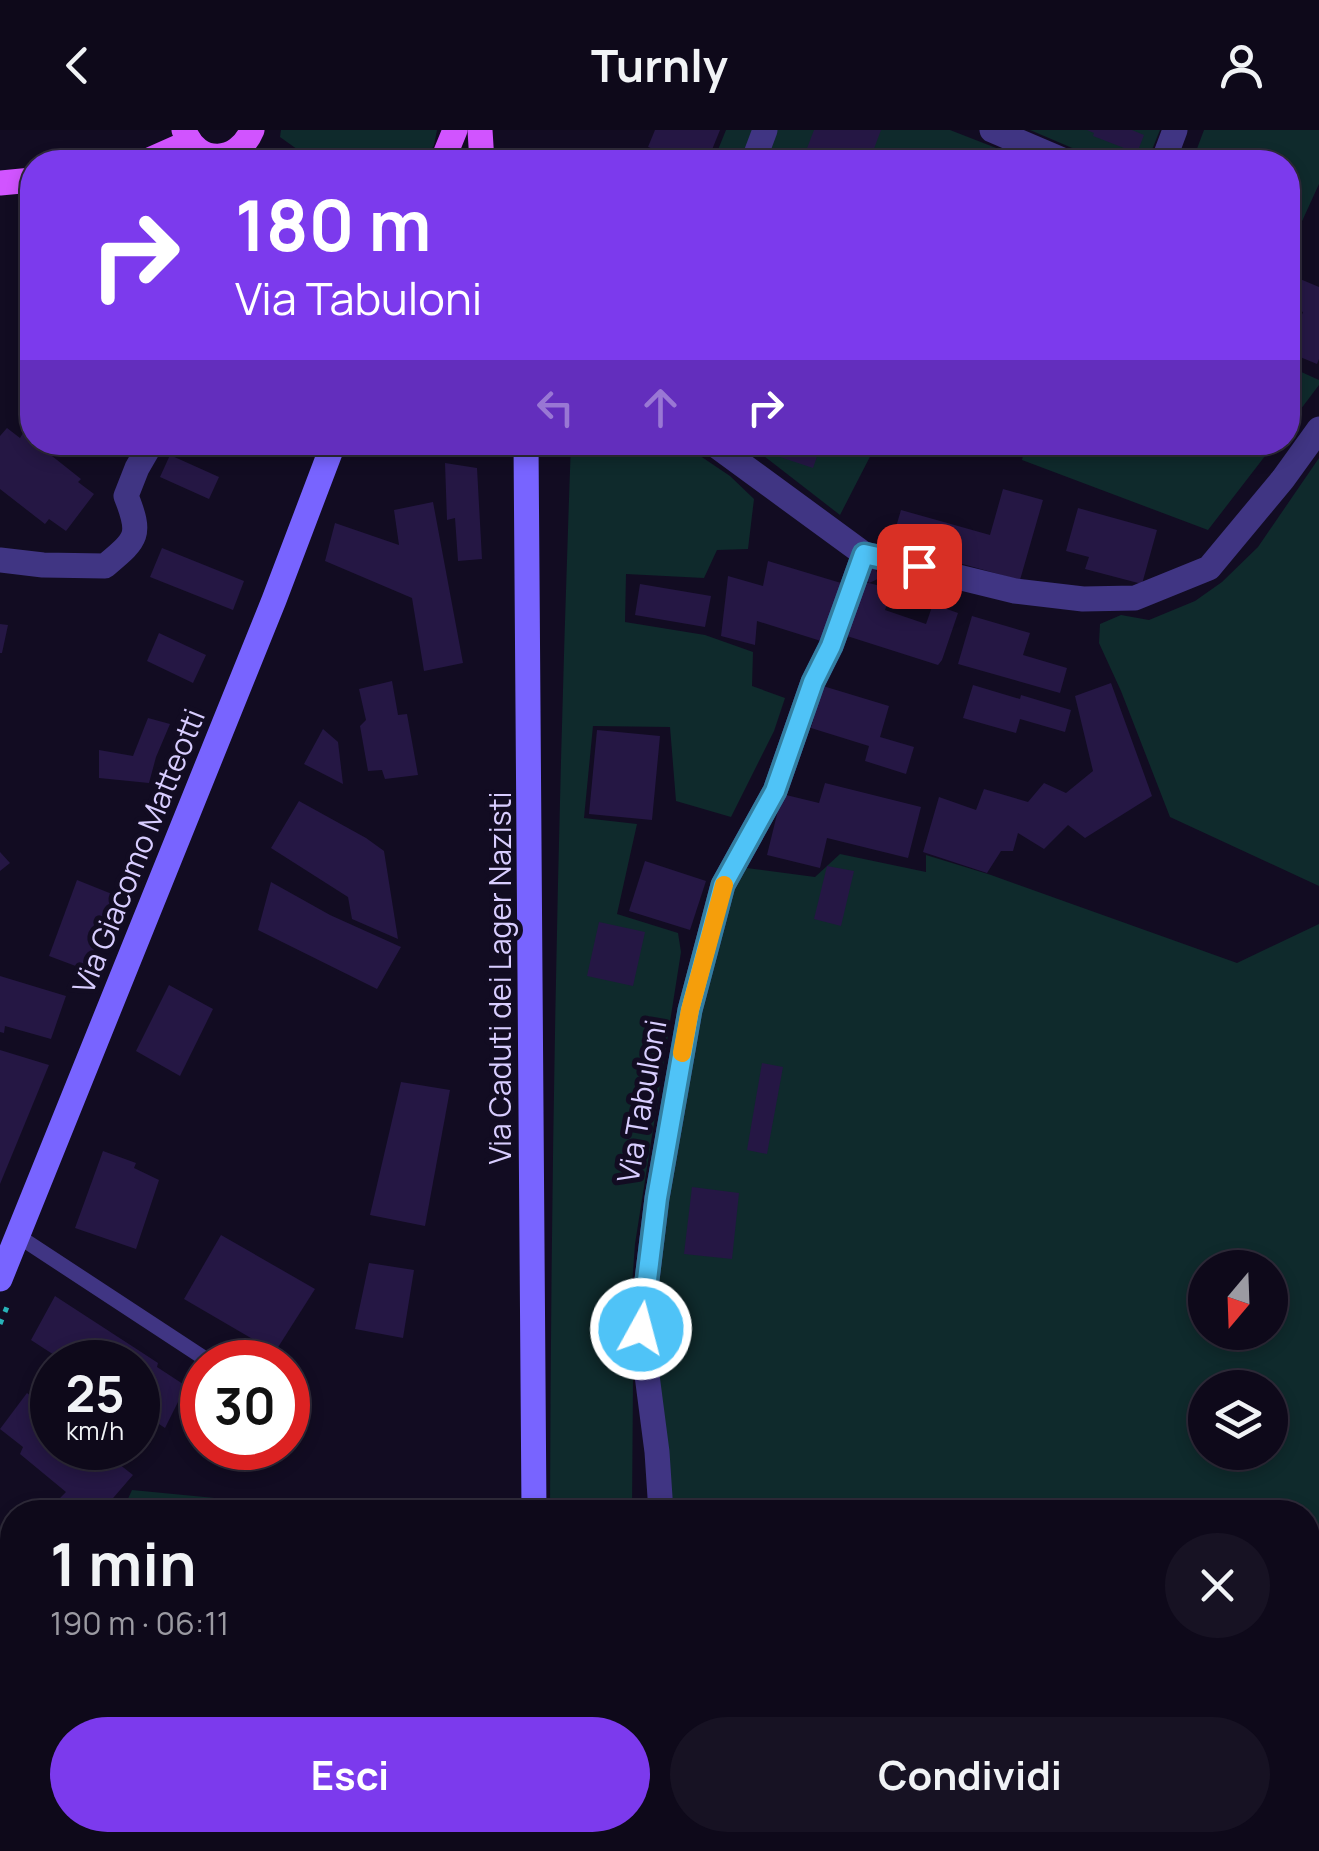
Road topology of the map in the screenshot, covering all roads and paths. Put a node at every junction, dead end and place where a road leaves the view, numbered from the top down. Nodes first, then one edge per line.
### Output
1 (992, 130) edge
2 (187, 136) edge
3 (164, 150) edge
4 (1039, 150) edge
5 (1319, 429) edge
6 (145, 455) edge
7 (329, 455) edge
8 (526, 455) edge
9 (729, 455) edge
10 (864, 554) junction
11 (0, 560) edge
12 (18, 1236) junction
13 (0, 1280) edge
14 (180, 1342) edge
15 (534, 1500) edge
16 (660, 1500) edge

1 - 4 street
2 - 3 main road
5 - 10 street
6 - 11 street
7 - 12 main road, Via Giacomo Matteotti
8 - 15 main road, Via Caduti dei Lager Nazisti
9 - 10 street
10 - 16 street, Via Tabuloni
12 - 13 main road, Via Giacomo Matteotti
12 - 14 lane

